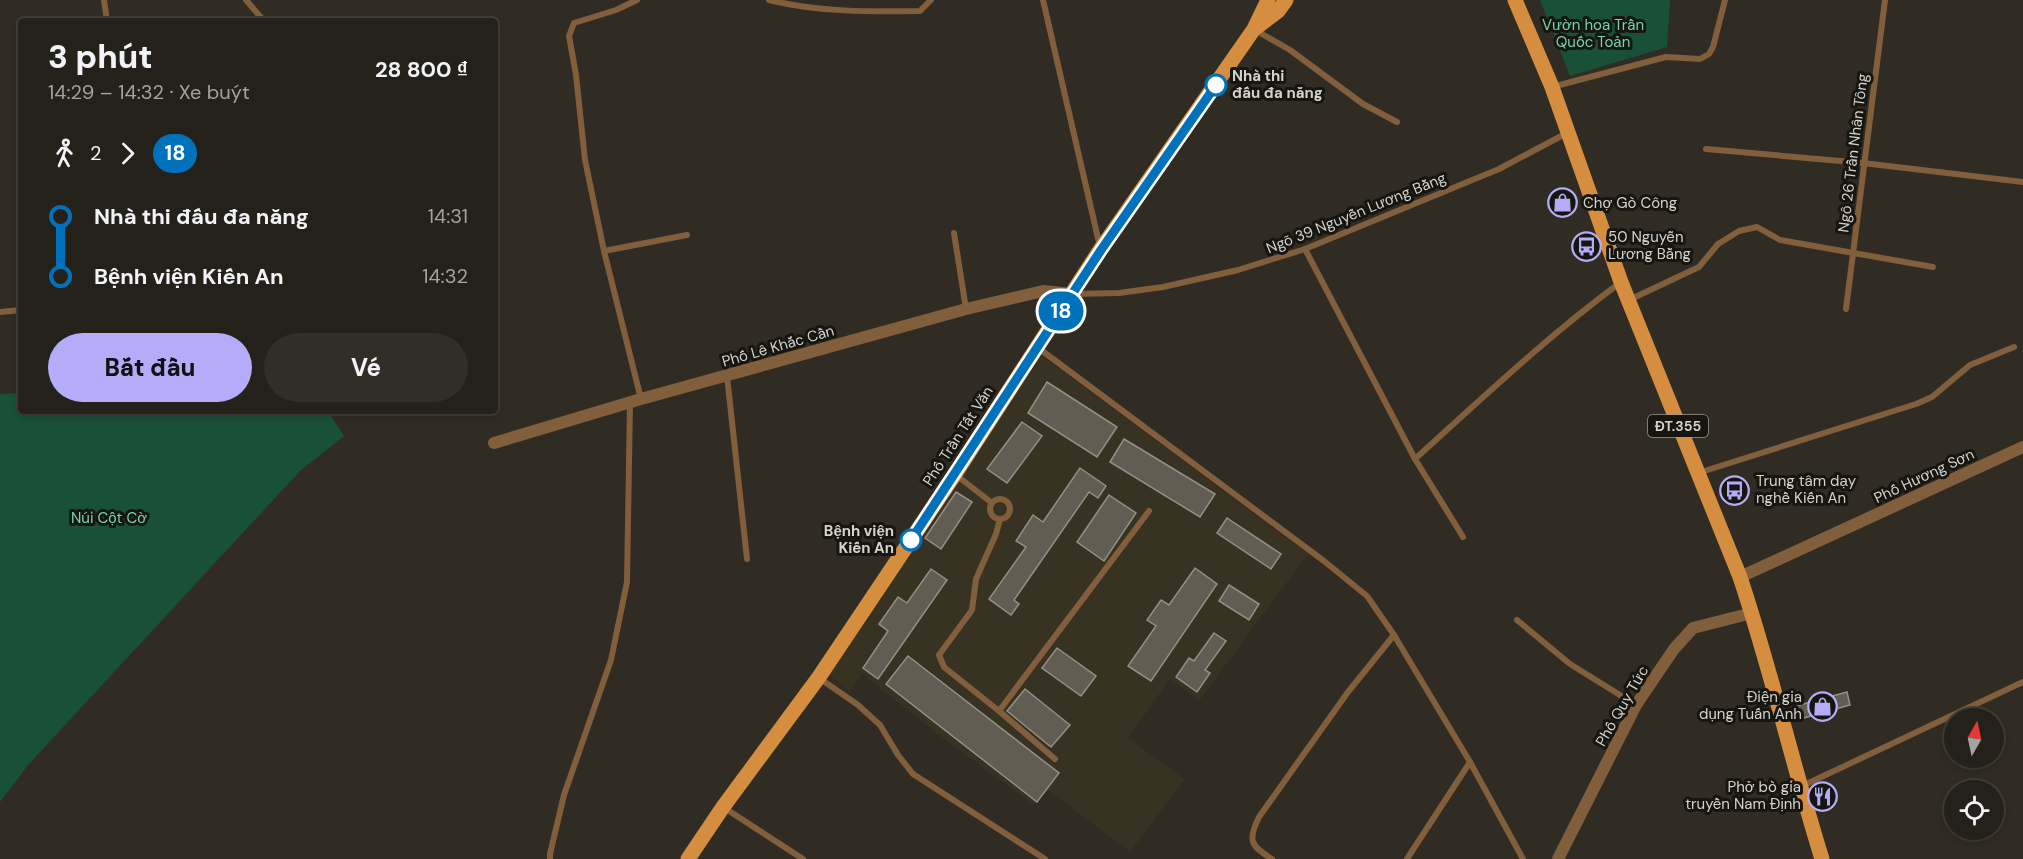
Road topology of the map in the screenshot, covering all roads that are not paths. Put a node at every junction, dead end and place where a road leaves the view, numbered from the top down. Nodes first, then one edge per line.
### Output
1 (104, 0) edge
2 (246, 0) edge
3 (638, 0) edge
4 (769, 0) edge
5 (931, 0) edge
6 (1043, 0) edge
7 (1268, 0) edge
8 (1286, 0) edge
9 (1515, 0) edge
10 (1725, 0) edge
11 (1885, 0) edge
12 (107, 18) edge
13 (261, 18) edge
14 (1254, 29) junction
15 (1552, 87) junction
16 (1397, 122) dead end
17 (1568, 133) junction
18 (1706, 149) dead end
19 (1863, 164) junction
20 (2023, 182) edge
21 (954, 233) dead end
22 (687, 235) dead end
23 (1305, 249) junction
24 (1101, 250) junction
25 (604, 251) junction
26 (1853, 254) junction
27 (1933, 267) dead end
28 (1620, 282) junction
29 (1072, 294) junction
30 (1628, 300) junction
31 (966, 309) junction
32 (1845, 309) dead end
33 (18, 310) edge
34 (0, 312) edge
35 (1037, 347) junction
36 (2014, 347) dead end
37 (727, 376) junction
38 (636, 401) junction
39 (494, 443) dead end
40 (2023, 448) edge
41 (1415, 459) junction
42 (1697, 473) junction
43 (955, 474) junction
44 (992, 503) junction
45 (1149, 511) dead end
46 (1000, 519) junction
47 (1463, 537) dead end
48 (747, 559) dead end
49 (1740, 577) junction
50 (1752, 614) junction
51 (1518, 620) dead end
52 (1394, 634) junction
53 (819, 677) junction
54 (2023, 682) edge
55 (1636, 705) junction
56 (999, 711) junction
57 (1055, 759) dead end
58 (1470, 762) junction
59 (1800, 788) junction
60 (723, 807) junction
61 (550, 859) edge
62 (688, 859) edge
63 (803, 859) edge
64 (1045, 859) edge
65 (1272, 859) edge
66 (1407, 859) edge
67 (1523, 859) edge
68 (1558, 859) edge
69 (1822, 859) edge

1 - 12 lane
2 - 13 lane
3 - 25 lane
4 - 5 lane
6 - 24 lane
7 - 14 main road, Phố Trần Tất Văn
8 - 14 main road, Phố Trần Tất Văn
9 - 15 main road, ĐT.355
10 - 15 lane
11 - 19 lane, Ngô 26 Trần Nhân Tông
14 - 16 lane
14 - 24 main road, Phố Trần Tất Văn
15 - 17 main road, ĐT.355
17 - 23 lane, Ngõ 39 Nguyễn Lương Bằng
17 - 28 main road, ĐT.355
18 - 19 lane
19 - 20 lane
19 - 26 lane, Ngô 26 Trần Nhân Tông
21 - 31 lane
22 - 25 lane
23 - 29 lane, Ngõ 39 Nguyễn Lương Bằng
23 - 41 lane
24 - 29 main road, Phố Trần Tất Văn
25 - 38 lane
26 - 27 lane
26 - 30 lane
26 - 32 lane, Ngô 26 Trần Nhân Tông
28 - 30 main road, ĐT.355
28 - 41 lane
29 - 31 street, Phố Lê Khắc Cần
29 - 35 main road, Phố Trần Tất Văn
30 - 42 main road, ĐT.355
31 - 37 street, Phố Lê Khắc Cần
33 - 34 lane
35 - 43 main road, Phố Trần Tất Văn
35 - 52 lane
36 - 42 lane
37 - 38 street, Phố Lê Khắc Cần
37 - 48 lane
38 - 39 street, Phố Lê Khắc Cần
38 - 61 lane
40 - 49 street, Phố Hương Sơn
41 - 47 lane
42 - 49 main road, ĐT.355
43 - 44 lane
43 - 53 main road, Phố Trần Tất Văn
44 - 46 lane
44 - 46 lane
45 - 56 lane
46 - 56 lane
49 - 50 main road, ĐT.355
50 - 55 street, Phố Quy Tức
50 - 59 main road, ĐT.355
51 - 55 lane
52 - 58 lane
52 - 65 lane
53 - 60 main road, Phố Trần Tất Văn
53 - 64 lane
54 - 59 lane
55 - 68 street, Phố Quy Tức
56 - 57 lane
58 - 66 lane
58 - 67 lane
59 - 69 main road, ĐT.355
60 - 62 main road, Phố Trần Tất Văn
60 - 63 lane

